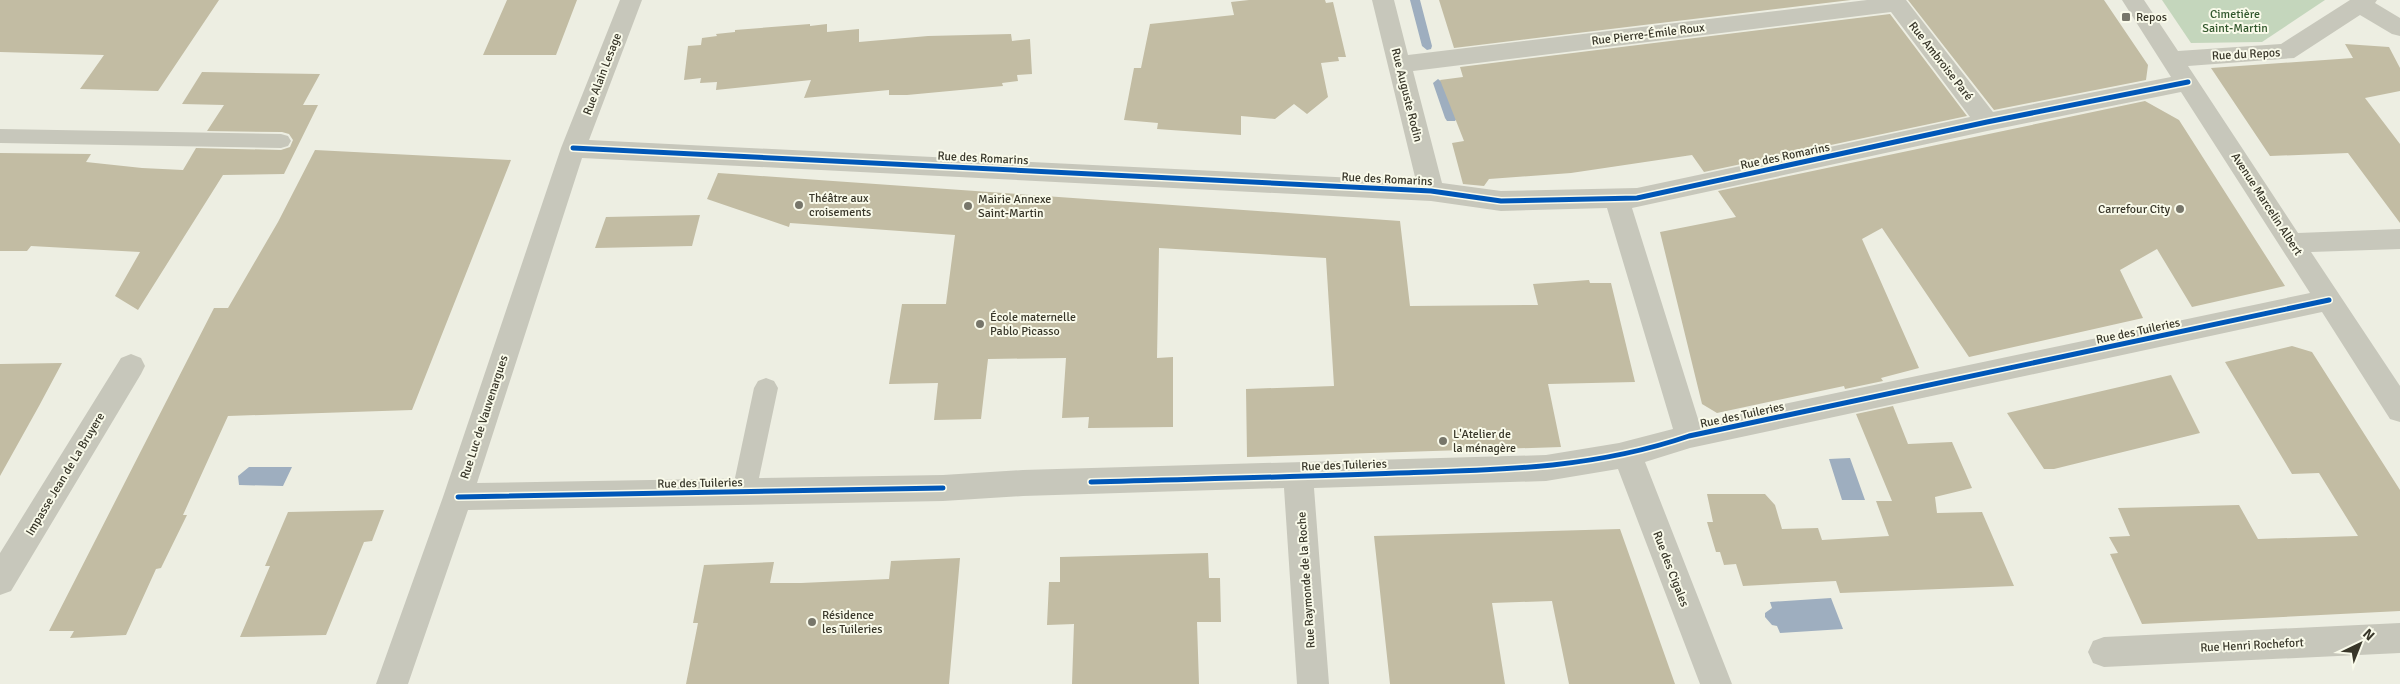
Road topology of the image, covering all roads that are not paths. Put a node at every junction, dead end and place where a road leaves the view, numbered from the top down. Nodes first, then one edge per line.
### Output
1 (631, 0) edge
2 (1383, 0) edge
3 (2133, 0) edge
4 (1896, 2) edge
5 (2362, 2) edge
6 (2400, 28) edge
7 (2172, 58) junction
8 (1399, 64) junction
9 (2188, 82) junction
10 (1988, 122) junction
11 (0, 136) edge
12 (281, 141) dead end
13 (573, 148) junction
14 (1431, 191) junction
15 (1616, 200) junction
16 (2400, 239) edge
17 (2292, 243) junction
18 (2330, 300) junction
19 (131, 366) dead end
20 (766, 388) dead end
21 (2400, 410) edge
22 (1690, 436) junction
23 (1627, 454) junction
24 (1298, 477) junction
25 (744, 492) junction
26 (458, 497) junction
27 (0, 581) edge
28 (2400, 638) edge
29 (2104, 652) dead end
30 (392, 684) edge
31 (1313, 684) edge
32 (1716, 684) edge

1 - 13 street, Rue Alain Lesage
2 - 8 street, Rue Auguste Rodin
3 - 7 street, Avenue Marcelin Albert
4 - 8 street, Rue Pierre-Émile Roux
4 - 10 street, Rue Ambroise Paré
5 - 6 street
5 - 7 street, Rue du Repos
7 - 9 street, Avenue Marcelin Albert
8 - 14 street, Rue Auguste Rodin
9 - 10 street, Rue des Romarins
9 - 17 street, Avenue Marcelin Albert
10 - 15 street, Rue des Romarins
11 - 12 lane
13 - 14 street, Rue des Romarins
13 - 26 street, Rue Luc de Vauvenargues
14 - 15 street, Rue des Romarins
15 - 22 street
16 - 17 street
17 - 18 street, Avenue Marcelin Albert
18 - 21 street, Avenue Marcelin Albert
18 - 22 street, Rue des Tuileries
19 - 27 street, Impasse Jean de La Bruyere
20 - 25 lane
22 - 23 street, Rue des Tuileries
23 - 24 street, Rue des Tuileries
23 - 32 street, Rue des Cigales
24 - 25 street, Rue des Tuileries
24 - 31 street, Rue Raymonde de la Roche
25 - 26 street, Rue des Tuileries
26 - 30 street, Rue Luc de Vauvenargues
28 - 29 street, Rue Henri Rochefort

